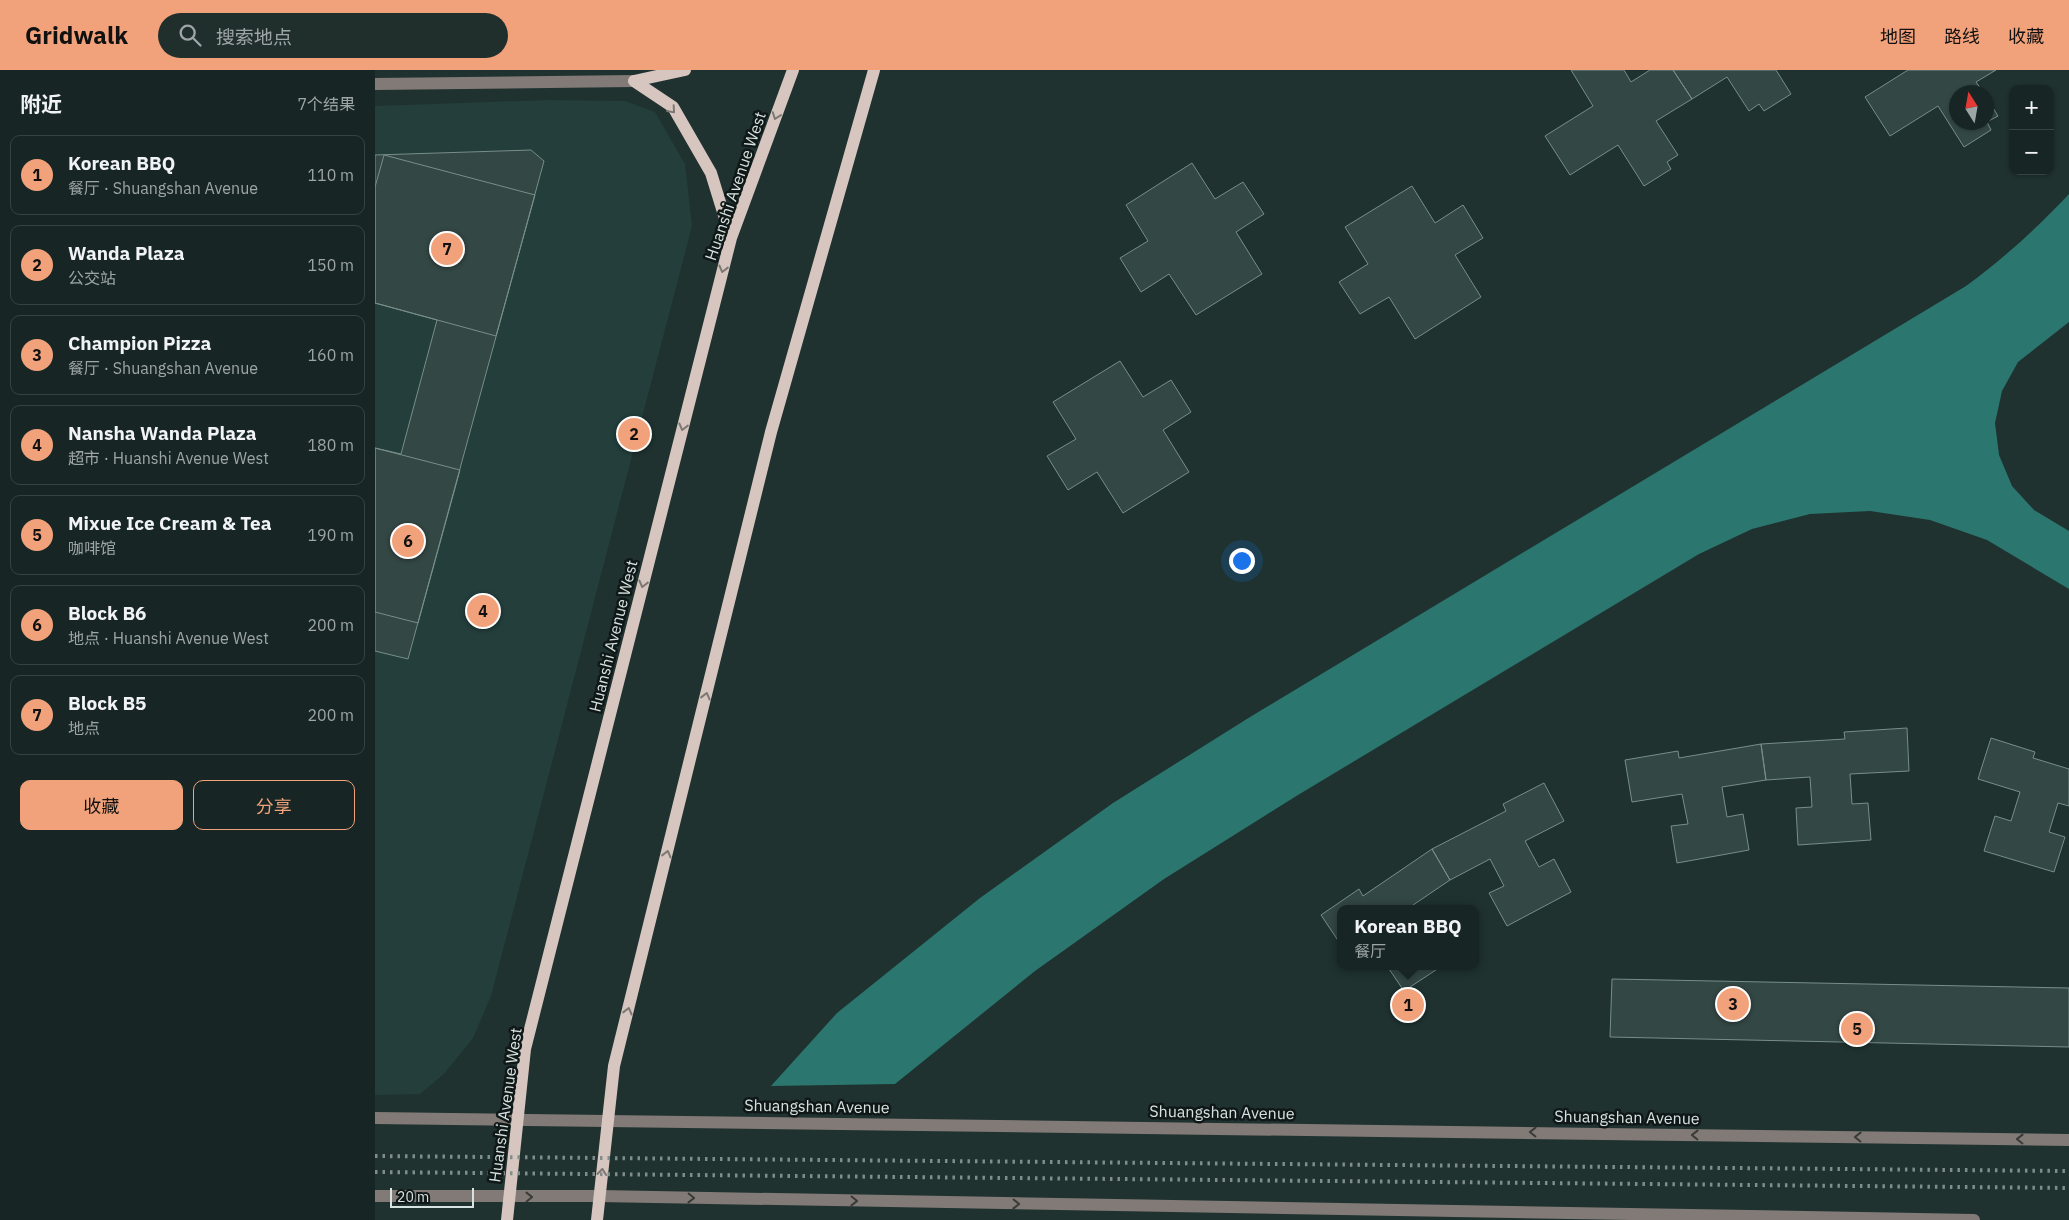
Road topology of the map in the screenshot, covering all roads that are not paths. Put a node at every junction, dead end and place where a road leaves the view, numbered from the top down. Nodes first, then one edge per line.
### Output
1 (685, 70) edge
2 (793, 70) edge
3 (874, 70) edge
4 (633, 82) junction
5 (375, 84) edge
6 (731, 238) junction
7 (375, 1118) edge
8 (518, 1118) junction
9 (608, 1120) junction
10 (2069, 1140) edge
11 (375, 1196) edge
12 (599, 1196) junction
13 (509, 1197) junction
14 (507, 1220) edge
15 (597, 1220) edge
16 (1974, 1220) edge

1 - 4 main road
2 -> 6 main road, Huanshi Avenue West
9 -> 3 main road
4 - 5 street
4 -> 6 main road
6 -> 8 main road, Huanshi Avenue West
7 - 8 street, Shuangshan Avenue
8 - 9 street, Shuangshan Avenue
8 - 13 main road, Huanshi Avenue West
10 -> 9 street, Shuangshan Avenue
12 -> 9 main road
11 - 13 street
13 -> 12 street
12 - 15 main road
12 -> 16 street
13 - 14 main road, Huanshi Avenue West

